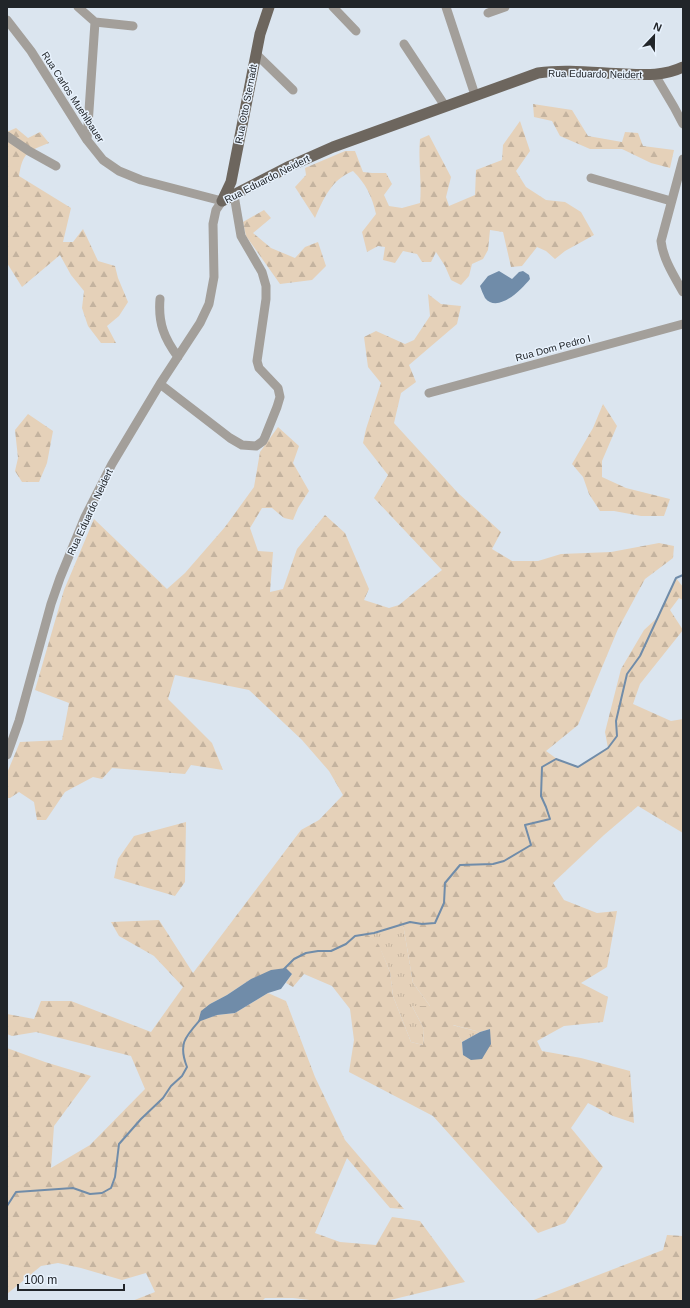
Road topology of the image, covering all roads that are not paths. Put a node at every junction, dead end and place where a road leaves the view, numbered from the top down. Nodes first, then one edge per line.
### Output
1 (78, 7) edge
2 (269, 7) edge
3 (334, 7) edge
4 (446, 7) edge
5 (505, 7) edge
6 (488, 13) dead end
7 (7, 20) edge
8 (95, 22) junction
9 (133, 26) dead end
10 (356, 31) dead end
11 (404, 44) dead end
12 (256, 54) junction
13 (683, 67) edge
14 (655, 75) junction
15 (293, 90) dead end
16 (475, 95) junction
17 (445, 106) junction
18 (683, 124) edge
19 (7, 136) edge
20 (87, 140) junction
21 (683, 159) edge
22 (56, 166) dead end
23 (591, 178) dead end
24 (234, 195) junction
25 (222, 201) junction
26 (671, 201) junction
27 (683, 292) edge
28 (160, 299) dead end
29 (683, 324) edge
30 (178, 356) junction
31 (160, 384) junction
32 (429, 394) dead end
33 (7, 755) edge

1 - 8 street
2 - 12 main road, Rua Otto Sternadt
3 - 10 street
4 - 16 street
5 - 6 street
7 - 20 street, Rua Carlos Muehlbauer
8 - 9 street
8 - 20 street
11 - 17 street
12 - 15 street
12 - 25 main road, Rua Otto Sternadt
13 - 14 main road, Rua Eduardo Neidert
14 - 16 main road, Rua Eduardo Neidert
14 - 18 street
16 - 17 main road, Rua Eduardo Neidert
17 - 24 main road, Rua Eduardo Neidert
19 - 22 street
20 - 25 street, Rua Carlos Muehlbauer
21 - 26 street
23 - 26 street
24 - 25 main road, Rua Eduardo Neidert
24 - 31 street
25 - 30 street, Rua Eduardo Neidert
26 - 27 street
28 - 30 street
29 - 32 street, Rua Dom Pedro I
30 - 31 street, Rua Eduardo Neidert
31 - 33 street, Rua Eduardo Neidert

